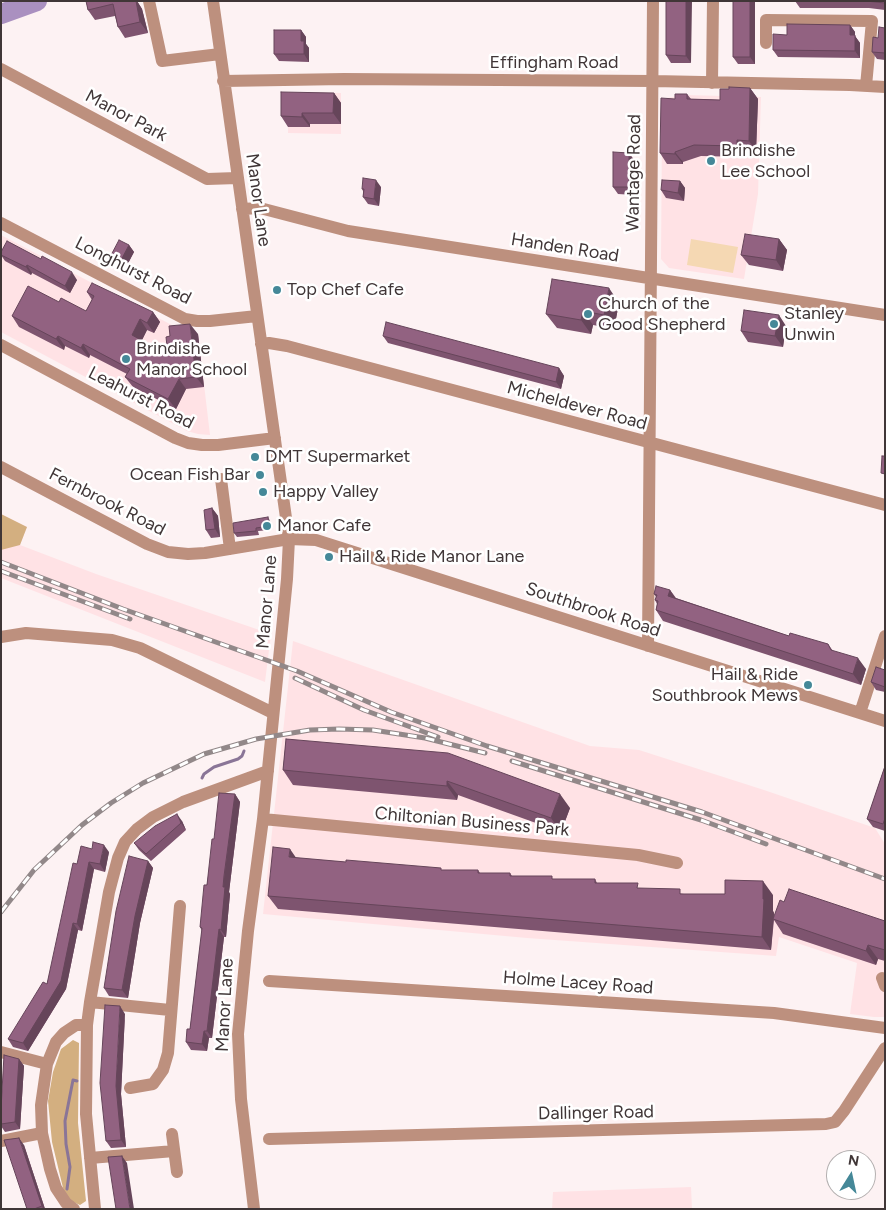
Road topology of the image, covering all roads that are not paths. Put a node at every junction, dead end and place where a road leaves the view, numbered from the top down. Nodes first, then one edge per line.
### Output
1 (149, 1) edge
2 (213, 1) edge
3 (653, 1) edge
4 (713, 1) edge
5 (879, 21) edge
6 (766, 43) dead end
7 (220, 54) junction
8 (1, 69) edge
9 (223, 81) junction
10 (652, 81) junction
11 (712, 83) junction
12 (866, 86) junction
13 (885, 87) edge
14 (238, 178) junction
15 (242, 209) junction
16 (1, 223) edge
17 (650, 279) junction
18 (885, 315) edge
19 (257, 316) junction
20 (1, 344) edge
21 (261, 344) junction
22 (275, 438) junction
23 (649, 443) junction
24 (1, 467) edge
25 (221, 479) dead end
26 (885, 505) edge
27 (289, 539) junction
28 (230, 549) junction
29 (885, 636) edge
30 (1, 638) edge
31 (648, 646) junction
32 (273, 713) junction
33 (860, 713) junction
34 (885, 721) edge
35 (268, 771) junction
36 (263, 819) junction
37 (677, 863) dead end
38 (180, 906) dead end
39 (269, 981) dead end
40 (90, 1002) junction
41 (170, 1010) junction
42 (87, 1026) junction
43 (885, 1028) edge
44 (885, 1048) edge
45 (1, 1052) edge
46 (47, 1064) junction
47 (130, 1088) dead end
48 (42, 1133) junction
49 (172, 1134) dead end
50 (269, 1139) dead end
51 (1, 1140) edge
52 (174, 1150) junction
53 (90, 1158) junction
54 (177, 1172) dead end
55 (74, 1209) edge
56 (95, 1209) edge
57 (254, 1209) edge

1 - 7 street
2 - 7 street, Manor Lane
3 - 10 street, Wantage Road
4 - 11 street
5 - 6 street
5 - 12 street
7 - 9 street, Manor Lane
8 - 14 street, Manor Park
9 - 10 street, Effingham Road
9 - 14 street, Manor Lane
10 - 11 street, Effingham Road
10 - 17 street, Wantage Road
11 - 12 street, Effingham Road
12 - 13 street, Effingham Road
14 - 15 street, Manor Lane
15 - 17 street, Handen Road
15 - 19 street, Manor Lane
16 - 19 street, Longhurst Road
17 - 18 street, Handen Road
17 - 23 street, Wantage Road
19 - 21 street, Manor Lane
20 - 22 street, Leahurst Road
21 - 22 street, Manor Lane
21 - 23 street, Micheldever Road
22 - 27 street, Manor Lane
23 - 26 street, Micheldever Road
23 - 31 street, Wantage Road
24 - 28 street, Fernbrook Road
25 - 28 street
27 - 28 street, Fernbrook Road
27 - 31 street, Southbrook Road
27 - 32 street, Manor Lane
29 - 33 street
30 - 32 street
31 - 33 street, Southbrook Road
32 - 35 street, Manor Lane
33 - 34 street, Southbrook Road
35 - 36 street, Manor Lane
35 - 40 street
36 - 37 street, Chiltonian Business Park
36 - 57 street, Manor Lane
38 - 41 street
39 - 43 street, Holme Lacey Road
40 - 41 street
40 - 42 street
41 - 47 street
42 - 46 street
42 - 53 street
44 - 50 street, Dallinger Road
45 - 46 street
46 - 48 street
48 - 51 street
48 - 55 street
49 - 52 street
52 - 53 street
52 - 54 street
53 - 56 street

